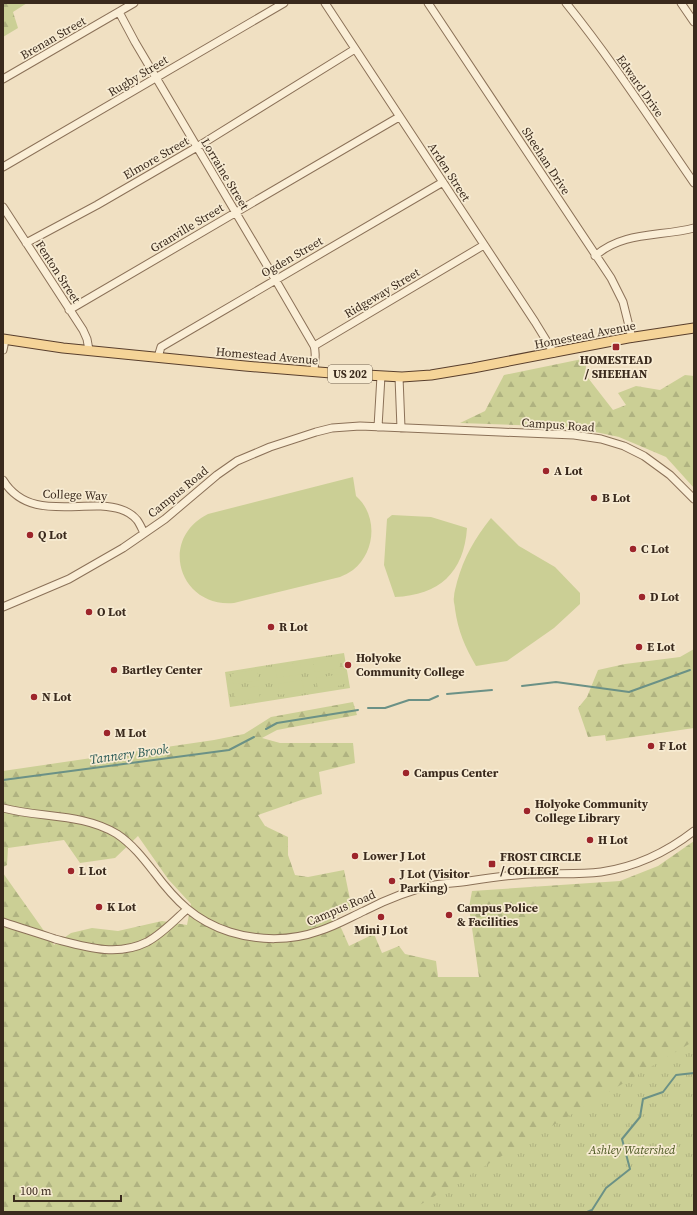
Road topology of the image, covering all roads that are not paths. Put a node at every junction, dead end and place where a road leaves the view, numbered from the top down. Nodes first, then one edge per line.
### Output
1 (134, 3) edge
2 (284, 3) edge
3 (325, 3) edge
4 (428, 3) edge
5 (566, 3) edge
6 (681, 3) edge
7 (119, 12) junction
8 (694, 22) edge
9 (355, 49) junction
10 (157, 78) junction
11 (3, 79) edge
12 (399, 117) junction
13 (197, 147) junction
14 (3, 167) edge
15 (442, 182) junction
16 (694, 182) edge
17 (3, 207) edge
18 (235, 212) junction
19 (694, 228) edge
20 (26, 243) junction
21 (484, 245) junction
22 (595, 256) junction
23 (275, 279) junction
24 (69, 310) junction
25 (694, 328) edge
26 (632, 338) junction
27 (4, 339) edge
28 (314, 346) junction
29 (3, 350) edge
30 (90, 350) junction
31 (554, 353) junction
32 (158, 357) junction
33 (314, 372) junction
34 (381, 376) junction
35 (399, 376) junction
36 (378, 427) junction
37 (401, 428) junction
38 (3, 480) edge
39 (694, 499) edge
40 (144, 534) junction
41 (3, 607) edge
42 (3, 808) edge
43 (694, 831) edge
44 (187, 909) junction
45 (3, 922) edge

1 - 7 street, Brenan Street
2 - 10 street, Rugby Street
3 - 9 street, Arden Street
4 - 22 street, Sheehan Drive
5 - 16 street, Edward Drive
6 - 8 street
7 - 10 street, Lorraine Street
7 - 11 street, Brenan Street
9 - 12 street, Arden Street
9 - 13 street, Elmore Street
10 - 13 street, Lorraine Street
10 - 14 street, Rugby Street
12 - 15 street, Arden Street
12 - 18 street, Granville Street
13 - 18 street, Lorraine Street
13 - 20 street, Elmore Street
15 - 21 street, Arden Street
15 - 23 street, Ogden Street
17 - 20 street, Fenton Street
18 - 23 street, Lorraine Street
18 - 24 street, Granville Street
19 - 22 street
20 - 24 street, Fenton Street
21 - 28 street, Ridgeway Street
21 - 31 street, Arden Street
22 - 26 street, Sheehan Drive
23 - 28 street, Lorraine Street
23 - 32 street, Ogden Street
24 - 30 street, Fenton Street
25 - 26 main road, Homestead Avenue / US 202
26 - 31 main road, Homestead Avenue / US 202
27 - 29 street
27 - 30 main road, Homestead Avenue / US 202
28 - 33 street
30 - 32 main road, Homestead Avenue / US 202
31 - 35 main road, Homestead Avenue / US 202
32 - 33 main road, Homestead Avenue / US 202
33 - 34 main road, Homestead Avenue / US 202
34 - 35 main road, Homestead Avenue / US 202
34 - 36 street
35 - 37 street
36 - 37 street, Campus Road
36 - 40 street, Campus Road
37 - 39 street, Campus Road
38 - 40 street, College Way
40 - 41 street, Campus Road
42 - 44 street, Campus Road
43 - 44 street, Campus Road
44 - 45 street

